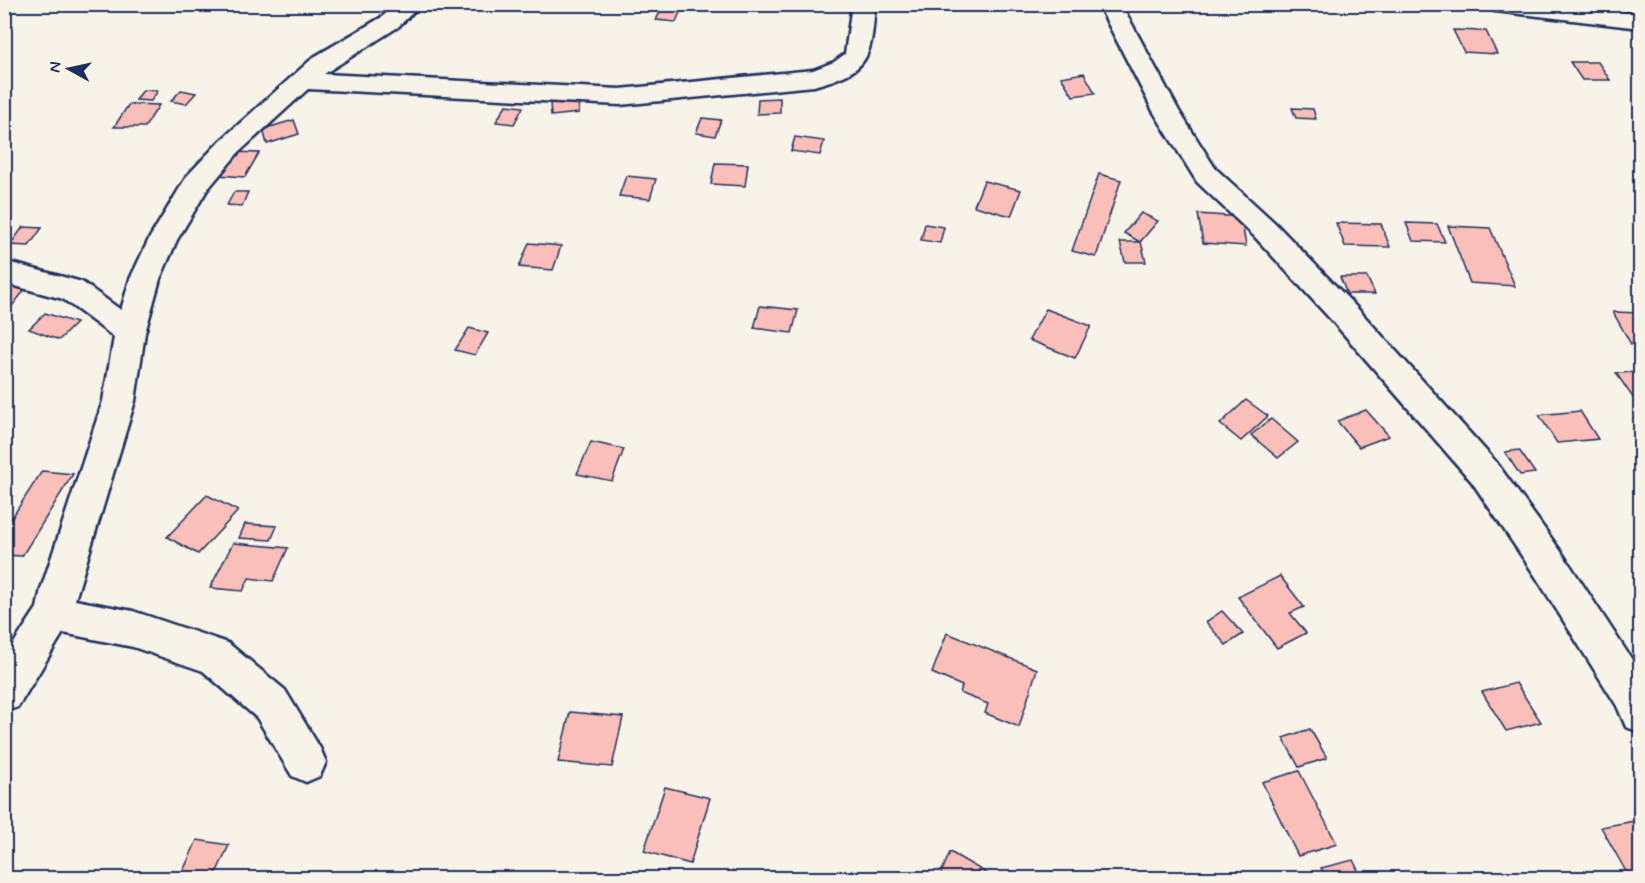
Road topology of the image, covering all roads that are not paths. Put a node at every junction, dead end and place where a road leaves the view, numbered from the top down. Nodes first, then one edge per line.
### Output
1 (410, 4) edge
2 (864, 4) edge
3 (1109, 4) edge
4 (1495, 4) edge
5 (1641, 21) edge
6 (303, 81) junction
7 (4, 272) edge
8 (130, 333) junction
9 (54, 614) junction
10 (4, 693) edge
11 (1641, 713) edge
12 (306, 762) dead end

1 - 6 street
2 - 6 street
3 - 11 street
4 - 5 street
6 - 8 street
7 - 8 street
8 - 9 street
9 - 10 street
9 - 12 street

